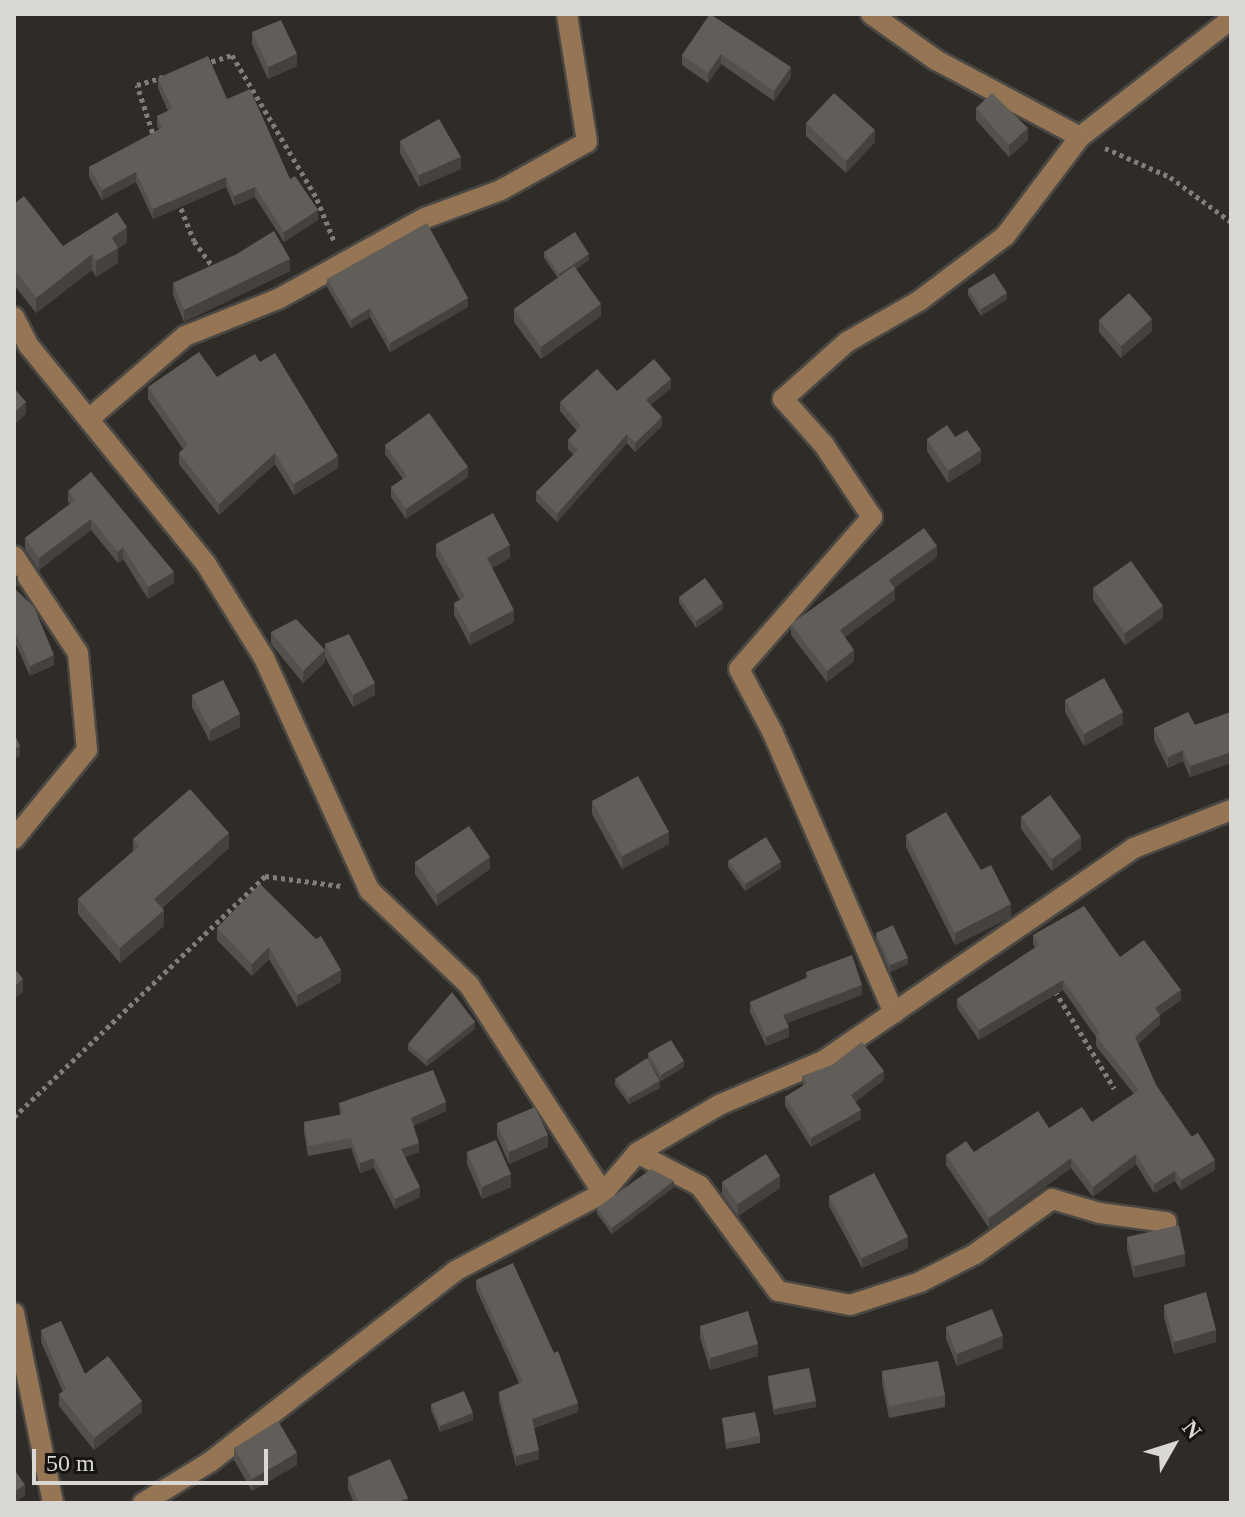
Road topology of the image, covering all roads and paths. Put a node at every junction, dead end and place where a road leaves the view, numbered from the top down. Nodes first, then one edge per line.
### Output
1 (567, 14) edge
2 (871, 14) edge
3 (1231, 19) edge
4 (191, 68) edge
5 (178, 72) edge
6 (1080, 137) junction
7 (156, 143) edge
8 (171, 186) edge
9 (1231, 222) edge
10 (343, 264) junction
11 (220, 277) edge
12 (14, 317) edge
13 (90, 418) junction
14 (14, 556) edge
15 (1231, 810) edge
16 (14, 839) edge
17 (369, 890) junction
18 (1048, 982) edge
19 (894, 1013) junction
20 (1114, 1088) dead end
21 (14, 1117) edge
22 (637, 1153) junction
23 (603, 1193) junction
24 (1166, 1222) dead end
25 (14, 1313) edge
26 (53, 1503) edge
27 (143, 1503) edge

1 - 10 street
2 - 6 street
3 - 6 street
4 - 10 path
5 - 7 path
6 - 9 path
6 - 19 street
8 - 11 path
10 - 13 street
12 - 13 street
13 - 17 street
14 - 16 street
15 - 19 street
17 - 21 path
17 - 23 street
18 - 20 path
19 - 22 street
22 - 23 street
22 - 24 street
23 - 27 street
25 - 26 street

